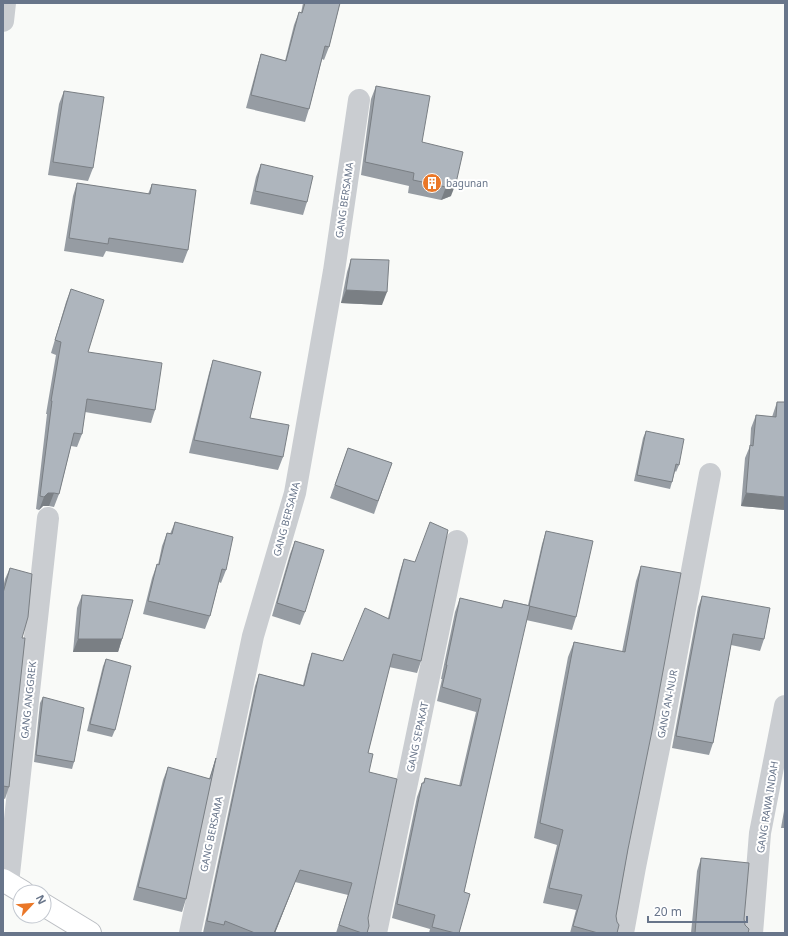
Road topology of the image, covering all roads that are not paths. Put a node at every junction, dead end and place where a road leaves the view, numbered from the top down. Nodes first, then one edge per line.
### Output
1 (5, 3) edge
2 (3, 22) edge
3 (359, 100) dead end
4 (710, 474) dead end
5 (48, 518) dead end
6 (457, 541) dead end
7 (785, 706) edge
8 (11, 885) edge
9 (52, 910) edge
10 (90, 933) edge
11 (190, 933) edge
12 (376, 933) edge
13 (622, 933) edge
14 (752, 933) edge

1 - 2 street
3 - 11 street, GANG BERSAMA
4 - 13 street, GANG AN-NUR
5 - 8 street, GANG ANGGREK
6 - 12 street, GANG SEPAKAT
7 - 14 street, GANG RAWA INDAH
9 - 10 main road

